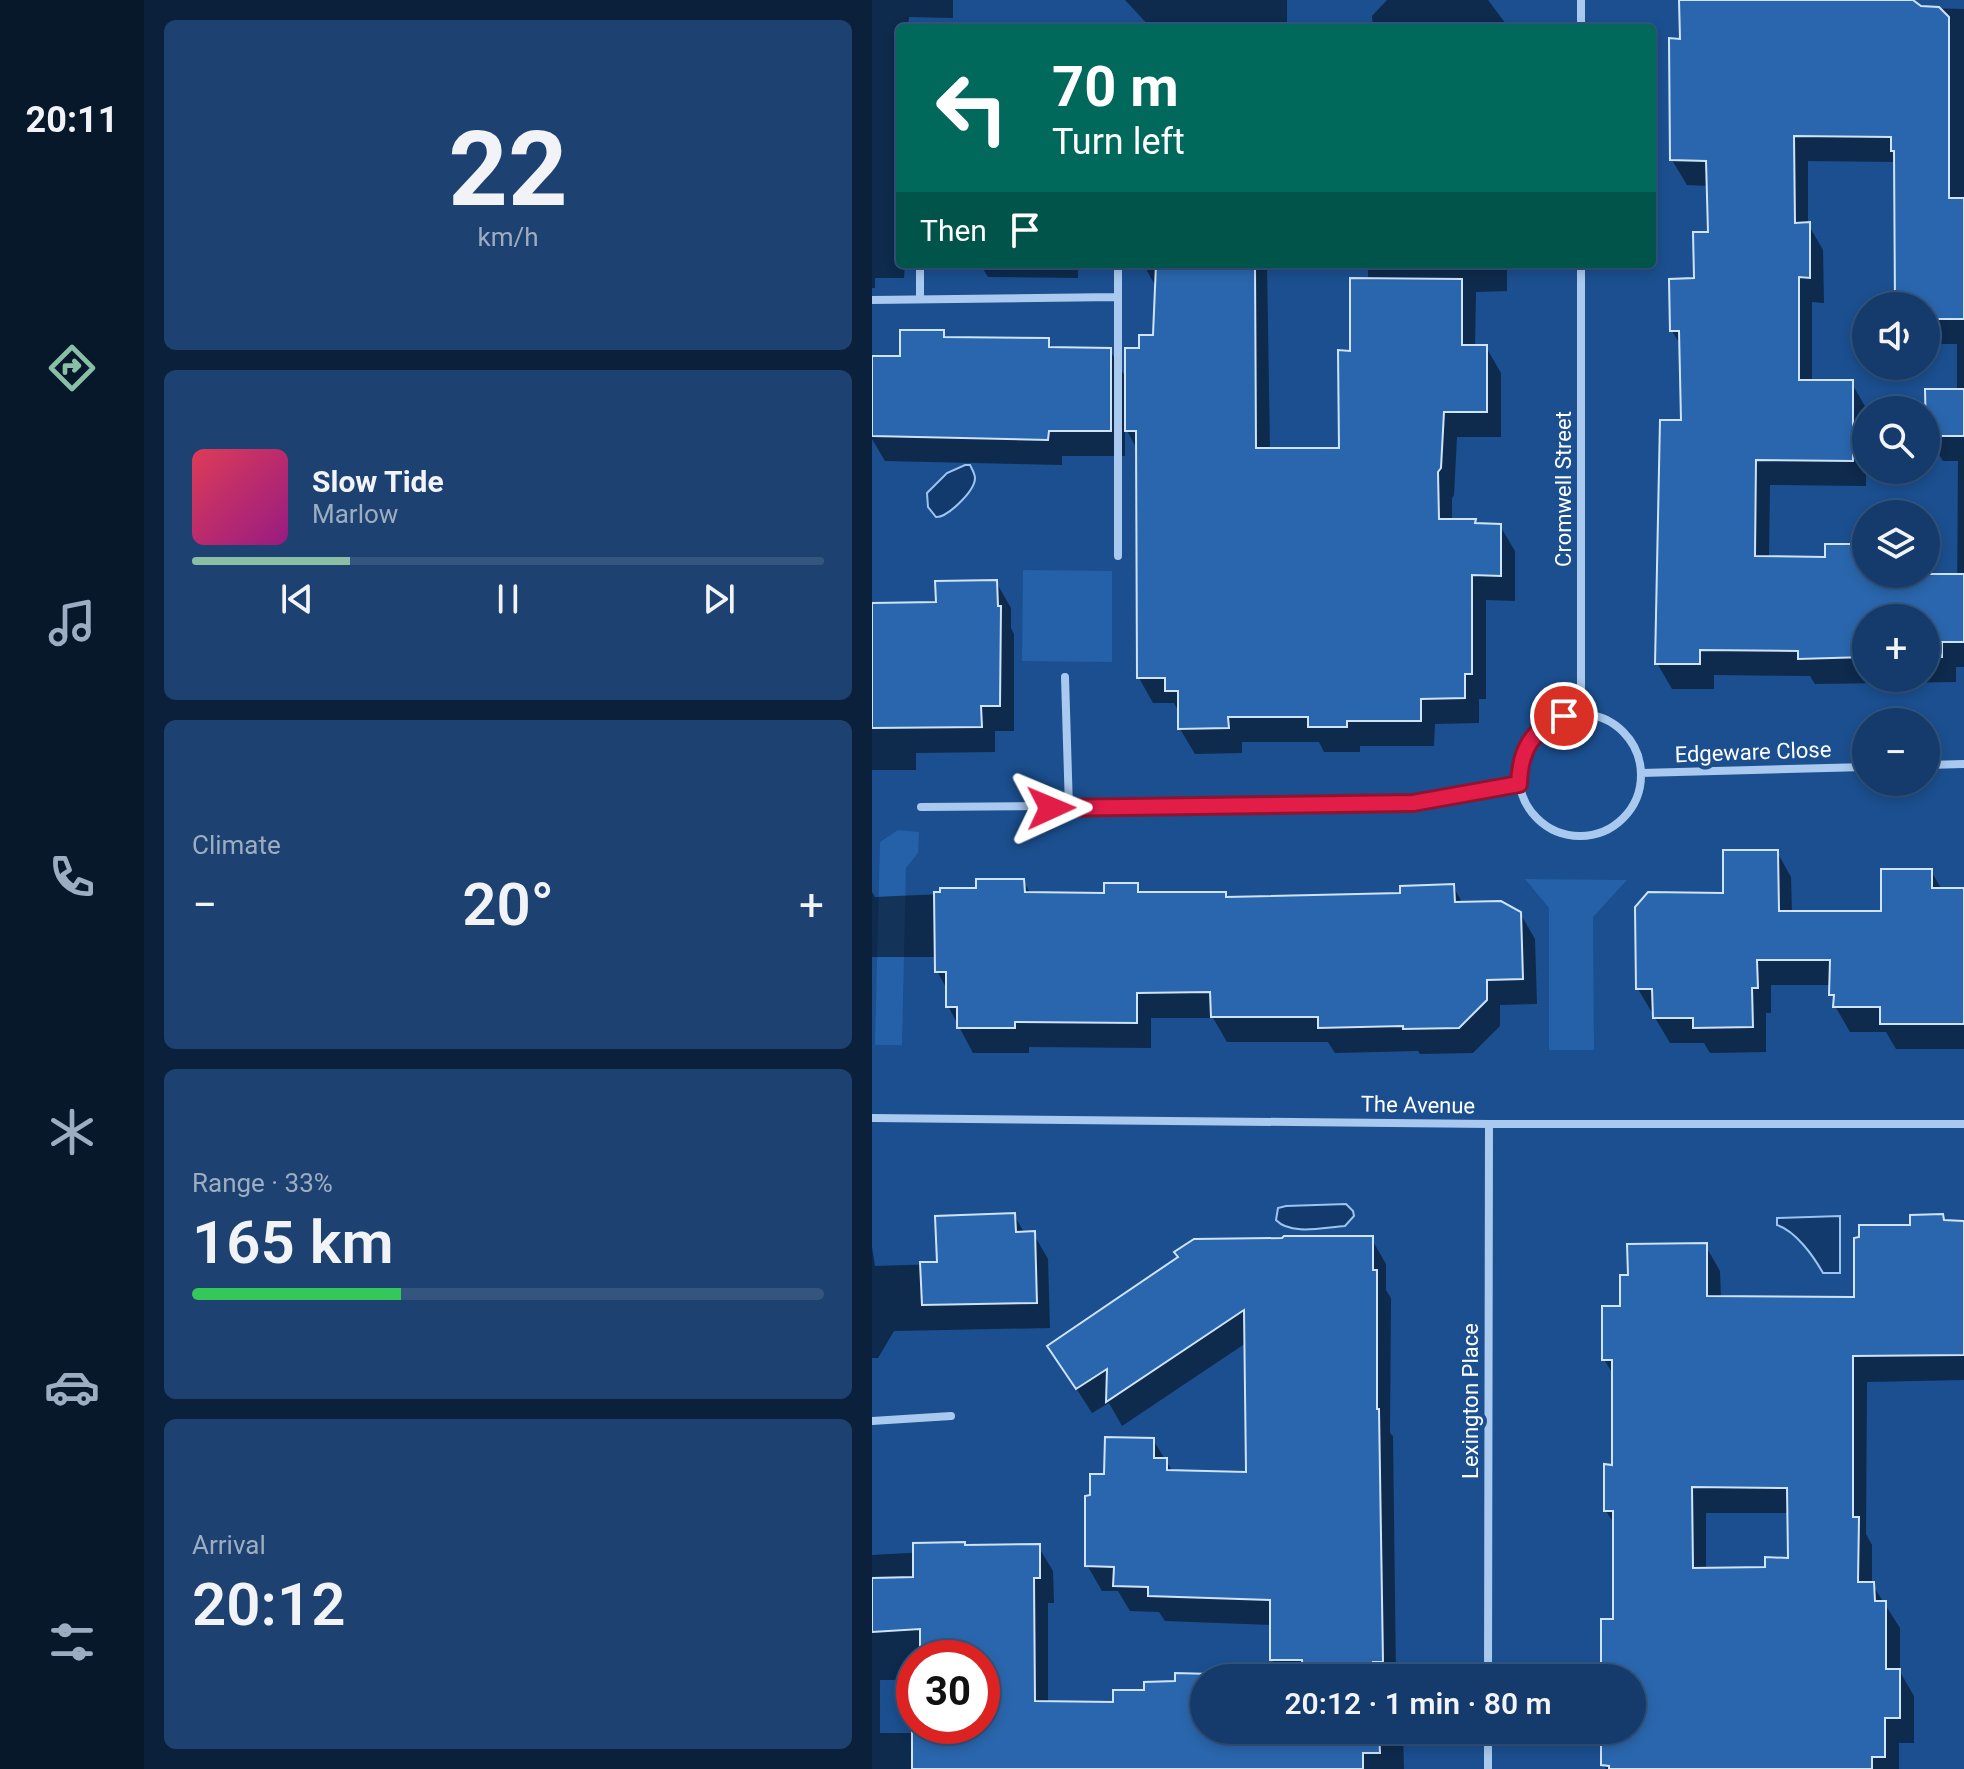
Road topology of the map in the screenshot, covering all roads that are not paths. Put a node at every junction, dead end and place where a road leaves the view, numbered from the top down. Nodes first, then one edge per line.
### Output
1 (1581, 0) edge
2 (1581, 24) edge
3 (920, 268) edge
4 (1118, 268) edge
5 (1581, 268) edge
6 (1117, 297) junction
7 (920, 299) junction
8 (872, 300) edge
9 (1118, 556) dead end
10 (1065, 677) dead end
11 (1581, 713) junction
12 (1964, 764) edge
13 (1940, 765) edge
14 (1852, 767) edge
15 (1641, 773) junction
16 (1519, 784) junction
17 (921, 807) dead end
18 (1069, 808) junction
19 (872, 1118) edge
20 (1489, 1124) junction
21 (1964, 1124) edge
22 (951, 1416) dead end
23 (872, 1421) edge
24 (1488, 1664) edge
25 (1488, 1744) edge
26 (1488, 1769) edge

1 - 2 street
3 - 7 street
4 - 6 street
5 - 11 street, Cromwell Street
6 - 7 street
6 - 9 street
7 - 8 street
10 - 18 street
11 - 15 street
11 - 16 street
12 - 13 street
14 - 15 street, Edgeware Close
15 - 16 street
16 - 18 street
17 - 18 street
19 - 20 street, The Avenue
20 - 21 street, The Avenue
20 - 24 street, Lexington Place
22 - 23 street
25 - 26 street

